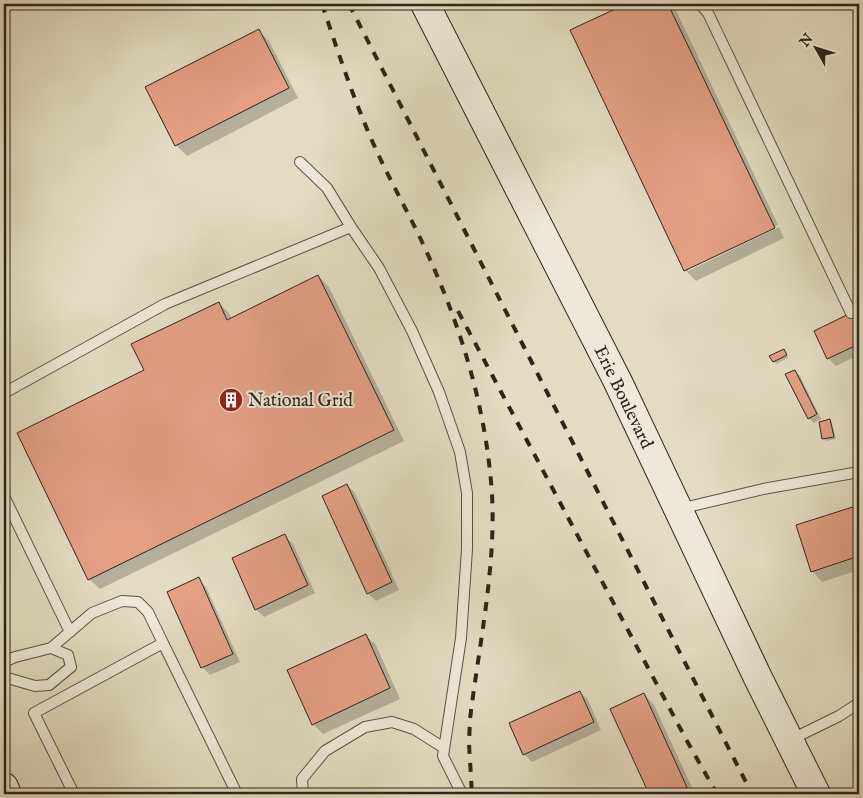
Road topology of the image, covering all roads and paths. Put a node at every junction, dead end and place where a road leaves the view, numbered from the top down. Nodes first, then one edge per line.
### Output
1 (425, 4) edge
2 (700, 4) edge
3 (300, 162) dead end
4 (351, 227) junction
5 (851, 313) dead end
6 (4, 393) edge
7 (859, 472) edge
8 (4, 496) edge
9 (679, 510) junction
10 (70, 632) junction
11 (163, 643) junction
12 (51, 648) junction
13 (4, 662) edge
14 (4, 678) edge
15 (859, 703) edge
16 (789, 740) junction
17 (444, 748) junction
18 (4, 787) edge
19 (8, 794) edge
20 (74, 794) edge
21 (237, 794) edge
22 (303, 794) edge
23 (462, 794) edge
24 (816, 794) edge

1 - 9 street, Erie Boulevard
2 - 5 lane
3 - 4 lane
4 - 6 lane
4 - 17 lane
7 - 9 lane
8 - 10 lane
9 - 16 street, Erie Boulevard
10 - 11 lane
10 - 12 lane
11 - 20 lane
11 - 21 lane
12 - 13 lane
12 - 14 lane
15 - 16 lane
16 - 24 street, Erie Boulevard
17 - 22 lane
17 - 23 lane
18 - 19 street

